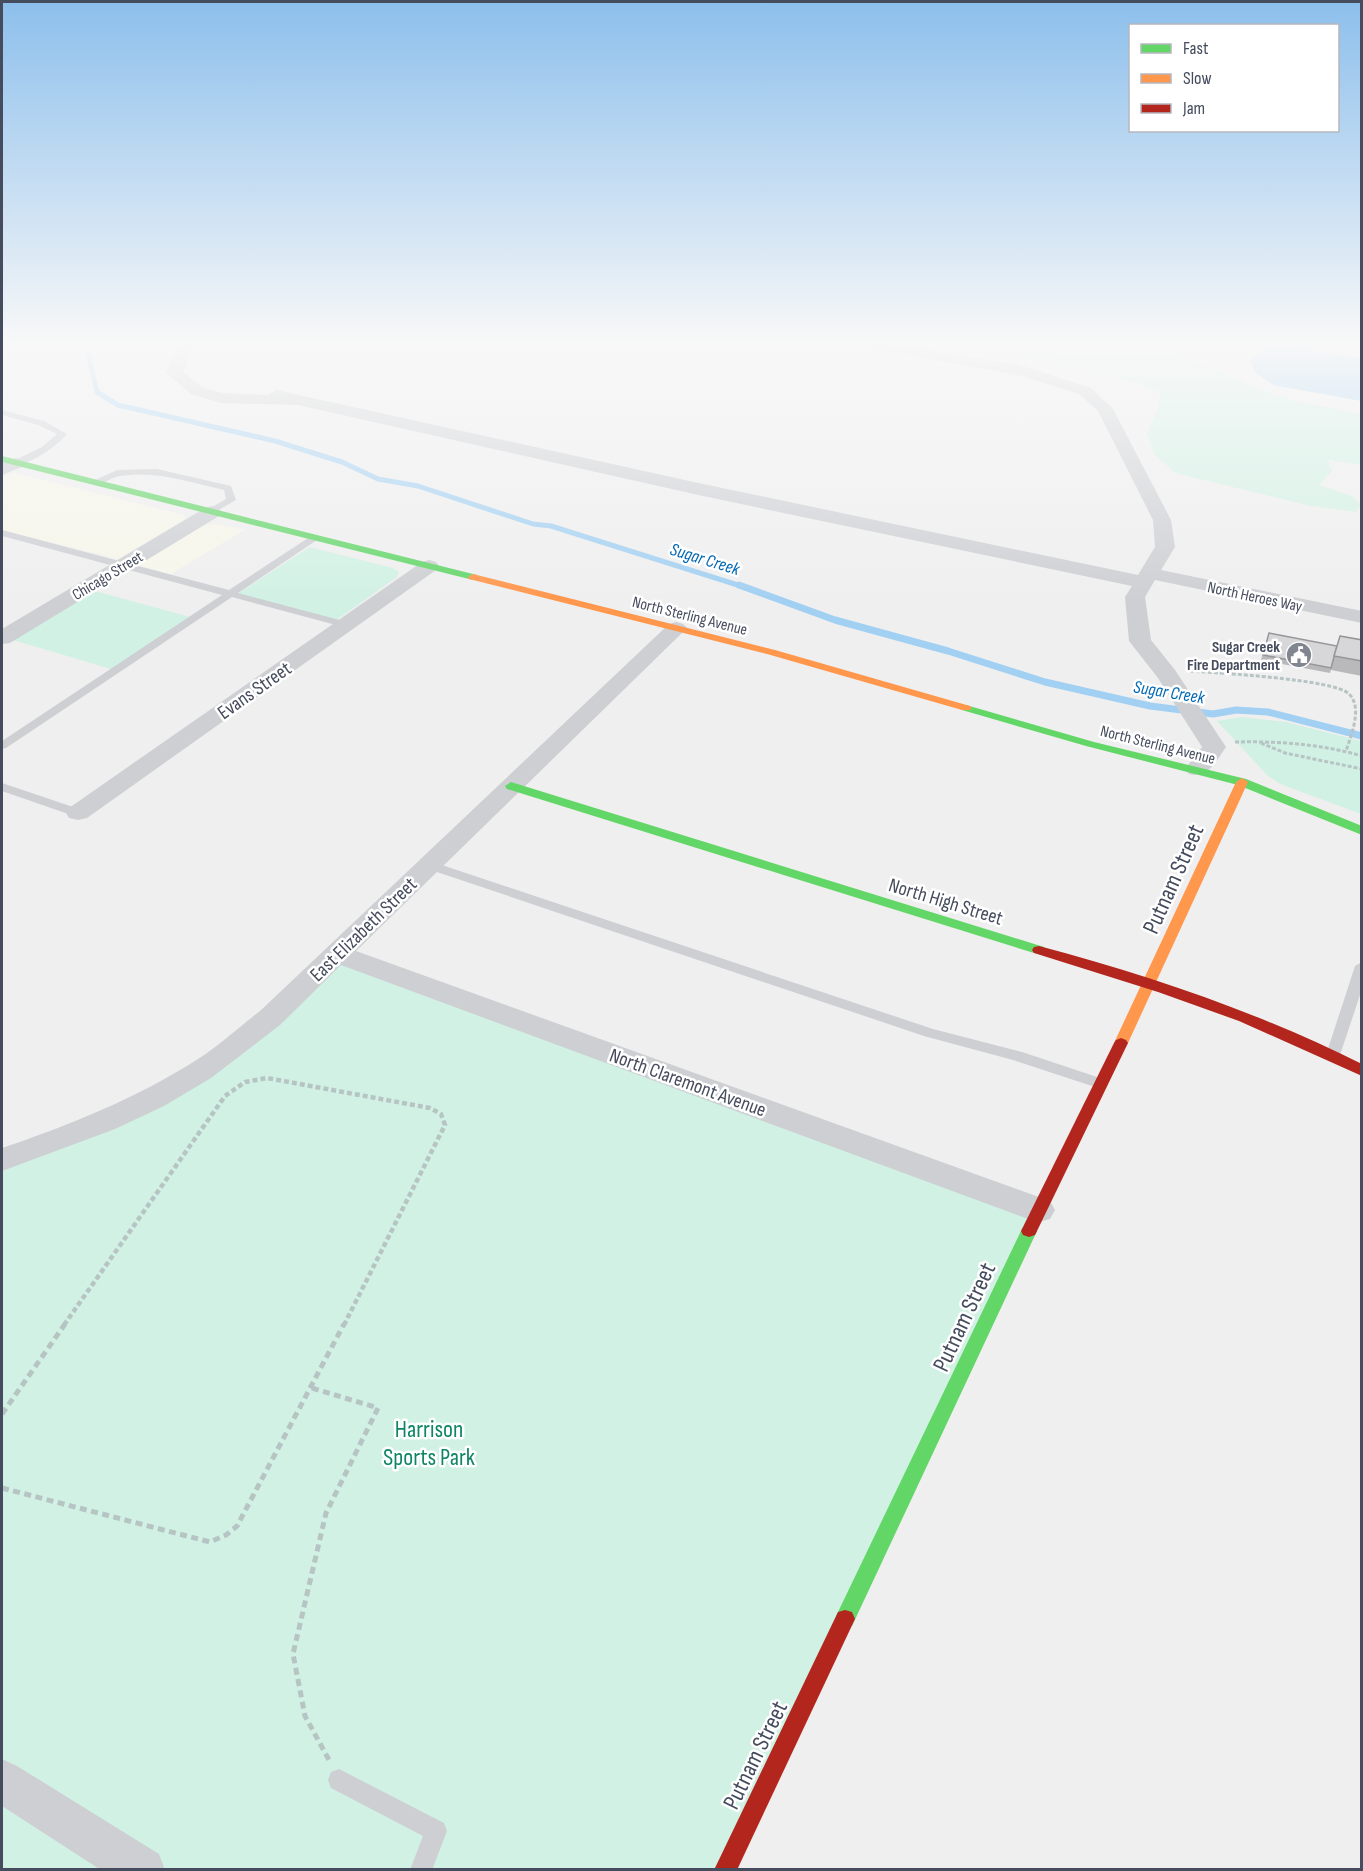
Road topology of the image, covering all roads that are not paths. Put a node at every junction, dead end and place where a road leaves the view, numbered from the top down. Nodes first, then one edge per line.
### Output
1 (52, 428) edge
2 (426, 428) edge
3 (1115, 428) edge
4 (6, 464) edge
5 (94, 483) junction
6 (211, 512) junction
7 (2, 533) edge
8 (18, 537) junction
9 (314, 538) junction
10 (2, 546) edge
11 (123, 565) junction
12 (429, 566) junction
13 (1146, 578) junction
14 (230, 594) junction
15 (1362, 617) edge
16 (346, 625) junction
17 (676, 628) junction
18 (2, 638) edge
19 (2, 746) edge
20 (1197, 770) junction
21 (1242, 782) junction
22 (512, 786) junction
23 (2, 787) edge
24 (78, 813) joint
25 (1362, 831) edge
26 (430, 865) junction
27 (337, 954) junction
28 (1362, 966) edge
29 (1150, 984) junction
30 (1333, 1055) junction
31 (1362, 1071) edge
32 (1101, 1084) junction
33 (2, 1160) edge
34 (1039, 1210) junction
35 (339, 1780) road end
36 (2, 1781) edge
37 (142, 1869) edge
38 (421, 1869) edge
39 (725, 1869) edge

1 - 4 lane
2 - 13 street, North Heroes Way
3 - 13 street
4 - 5 street, North Sterling Avenue
5 - 6 street, North Sterling Avenue
5 - 6 lane
6 - 9 street, North Sterling Avenue
6 - 11 street, Chicago Street
7 - 8 lane
8 - 10 lane
8 - 11 lane
9 - 12 street, North Sterling Avenue
9 - 14 lane
11 - 14 lane
11 - 18 street, Chicago Street
12 - 16 street, Evans Street
12 - 17 street, North Sterling Avenue
13 - 15 street, North Heroes Way
13 - 20 street
14 - 16 lane
14 - 19 lane
16 - 24 street, Evans Street
17 - 20 street, North Sterling Avenue
17 - 22 street, East Elizabeth Street
20 - 21 street, North Sterling Avenue
21 - 25 street, North Sterling Avenue
21 - 29 street, Putnam Street
22 - 26 street, East Elizabeth Street
22 - 29 street, North High Street
23 - 24 lane
26 - 27 street, East Elizabeth Street
26 - 32 lane
27 - 33 street, East Elizabeth Street
27 - 34 street, North Claremont Avenue
28 - 30 lane
29 - 30 street, North High Street
29 - 32 street, Putnam Street
30 - 31 street, North High Street
32 - 34 street, Putnam Street
34 - 39 street, Putnam Street
35 - 38 lane
36 - 37 street

